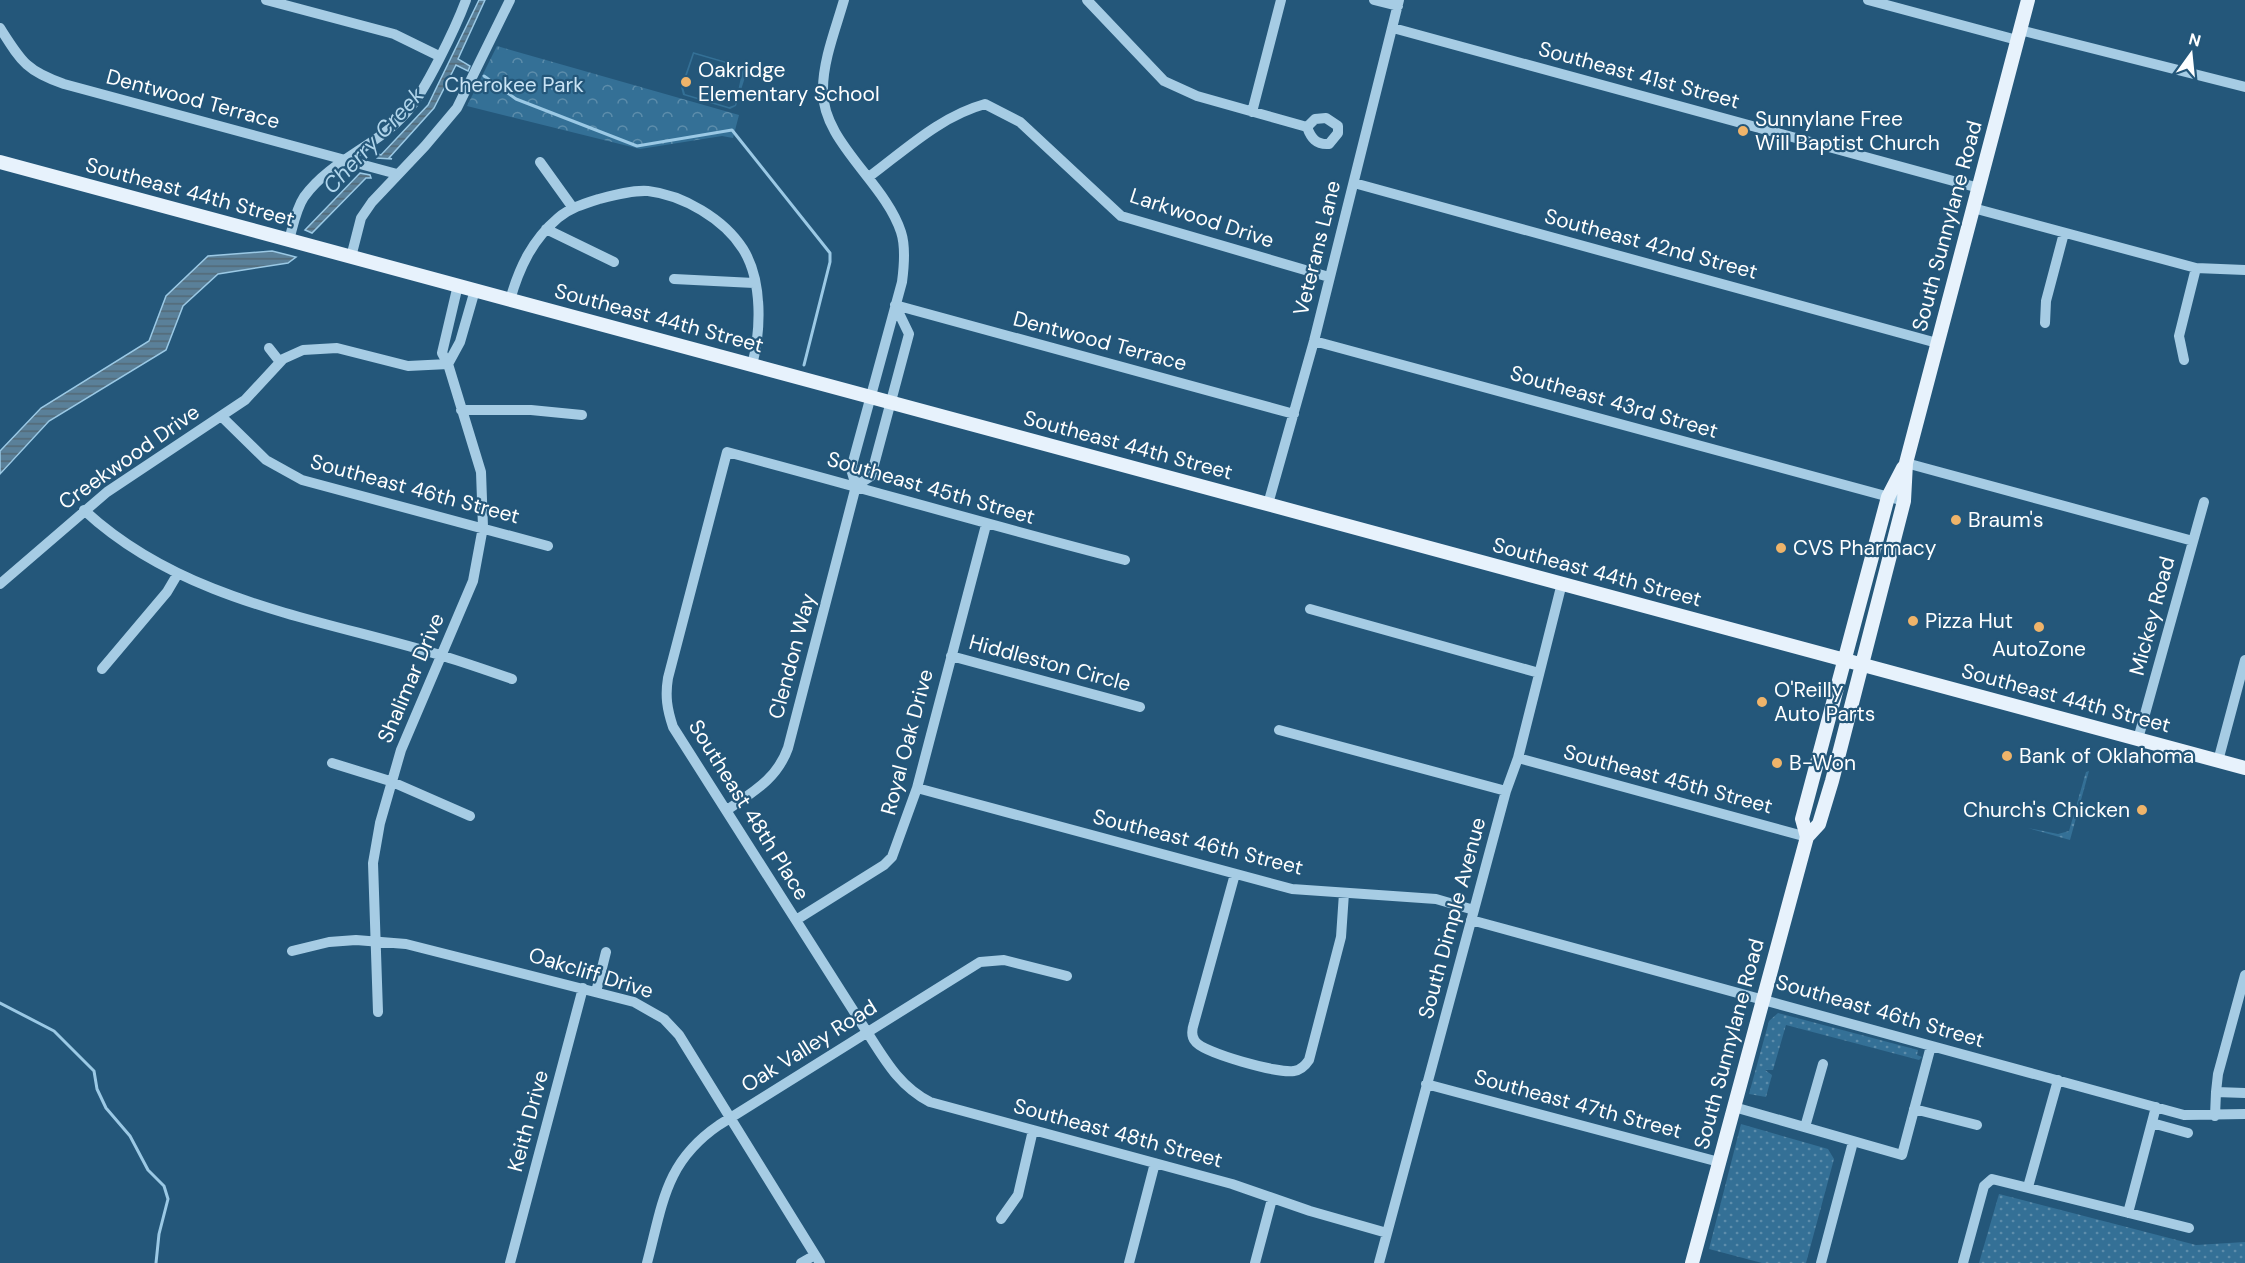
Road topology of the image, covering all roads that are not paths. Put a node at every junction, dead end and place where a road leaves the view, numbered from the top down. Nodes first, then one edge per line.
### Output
1 (266, 0) edge
2 (466, 0) edge
3 (510, 0) edge
4 (844, 0) edge
5 (1088, 0) edge
6 (1281, 0) edge
7 (1374, 0) edge
8 (1868, 0) edge
9 (2028, 0) edge
10 (1399, 3) edge
11 (0, 28) edge
12 (1393, 28) junction
13 (2019, 35) junction
14 (439, 56) junction
15 (2245, 87) edge
16 (1252, 112) junction
17 (1308, 127) dead end
18 (344, 160) junction
19 (0, 162) edge
20 (540, 162) dead end
21 (397, 174) junction
22 (870, 176) junction
23 (1354, 183) junction
24 (1979, 188) junction
25 (573, 208) junction
26 (1973, 208) junction
27 (546, 229) junction
28 (2064, 233) junction
29 (289, 240) junction
30 (351, 257) junction
31 (614, 262) dead end
32 (2196, 268) junction
33 (2245, 270) edge
34 (1329, 277) junction
35 (674, 279) dead end
36 (754, 283) junction
37 (458, 285) junction
38 (475, 290) junction
39 (510, 300) junction
40 (895, 305) junction
41 (2045, 323) dead end
42 (1314, 341) junction
43 (1937, 343) junction
44 (269, 348) dead end
45 (882, 350) junction
46 (903, 356) junction
47 (2184, 360) dead end
48 (280, 362) junction
49 (448, 364) junction
50 (752, 365) junction
51 (869, 397) junction
52 (890, 403) junction
53 (461, 410) junction
54 (1294, 414) junction
55 (582, 415) dead end
56 (221, 416) junction
57 (727, 452) joint
58 (1906, 463) junction
59 (856, 486) junction
60 (1888, 496) junction
61 (1904, 501) junction
62 (2204, 502) dead end
63 (1268, 504) junction
64 (84, 510) junction
65 (986, 525) junction
66 (483, 527) junction
67 (2193, 541) junction
68 (548, 546) dead end
69 (1125, 561) dead end
70 (177, 575) junction
71 (0, 584) edge
72 (1562, 584) junction
73 (1310, 609) dead end
74 (443, 656) junction
75 (951, 656) junction
76 (2245, 660) edge
77 (1844, 661) junction
78 (1863, 666) junction
79 (102, 669) dead end
80 (1539, 673) junction
81 (512, 679) dead end
82 (1140, 707) dead end
83 (1279, 730) dead end
84 (2139, 740) junction
85 (1518, 758) junction
86 (2218, 761) junction
87 (332, 763) dead end
88 (2245, 768) edge
89 (390, 781) junction
90 (917, 788) junction
91 (1506, 791) junction
92 (727, 810) junction
93 (470, 816) dead end
94 (1807, 837) junction
95 (1235, 874) junction
96 (1344, 893) junction
97 (1473, 915) junction
98 (796, 920) junction
99 (374, 940) junction
100 (292, 951) dead end
101 (606, 952) dead end
102 (2245, 975) edge
103 (1067, 976) dead end
104 (583, 988) junction
105 (596, 992) junction
106 (1763, 999) junction
107 (378, 1012) dead end
108 (867, 1032) junction
109 (1931, 1046) junction
110 (1823, 1064) dead end
111 (2058, 1080) junction
112 (1426, 1084) junction
113 (2216, 1092) junction
114 (2245, 1093) edge
115 (1734, 1107) junction
116 (2156, 1107) junction
117 (1914, 1109) junction
118 (2245, 1114) edge
119 (2215, 1116) junction
120 (731, 1118) junction
121 (2152, 1123) junction
122 (1977, 1125) dead end
123 (1805, 1127) junction
124 (1033, 1130) junction
125 (2188, 1133) dead end
126 (1853, 1142) junction
127 (1155, 1162) junction
128 (1719, 1162) junction
129 (2028, 1187) junction
130 (1272, 1199) junction
131 (2128, 1213) junction
132 (1001, 1219) dead end
133 (2189, 1228) dead end
134 (1387, 1233) junction
135 (818, 1259) edge
136 (510, 1263) edge
137 (647, 1263) edge
138 (801, 1263) edge
139 (1130, 1263) edge
140 (1255, 1263) edge
141 (1379, 1263) edge
142 (1692, 1263) edge
143 (1821, 1263) edge
144 (1963, 1263) edge

1 - 14 street
2 - 14 street
3 - 21 street
4 - 22 street, Clendon Way
5 - 16 street
6 - 16 street
7 - 10 street
8 - 13 street
9 - 13 main road, South Sunnylane Road
10 - 12 street, Veterans Lane
11 - 18 street, Dentwood Terrace
12 - 23 street, Veterans Lane
12 - 24 street, Southeast 41st Street
13 - 15 street
13 - 24 main road, South Sunnylane Road
14 - 18 street
16 - 17 street
18 - 21 street, Dentwood Terrace
18 - 29 street
19 - 29 main road, Southeast 44th Street
20 - 25 street
21 - 30 street
22 - 34 street, Larkwood Drive
22 - 40 street, Clendon Way
23 - 34 street, Veterans Lane
23 - 43 street, Southeast 42nd Street
24 - 26 main road, South Sunnylane Road
25 - 27 street
25 - 36 street
26 - 28 street
26 - 43 main road, South Sunnylane Road
27 - 31 street
27 - 39 street
28 - 32 street
28 - 41 street
29 - 30 main road, Southeast 44th Street
30 - 37 main road, Southeast 44th Street
32 - 33 street
32 - 47 street
34 - 42 street, Veterans Lane
35 - 36 street
36 - 50 street
37 - 38 main road, Southeast 44th Street
37 - 49 street, Shalimar Drive
38 - 39 main road, Southeast 44th Street
38 - 49 street
39 - 50 main road, Southeast 44th Street
40 - 45 street, Clendon Way
40 - 46 street, Clendon Way
40 - 54 street, Dentwood Terrace
42 - 54 street, Veterans Lane
42 - 60 street, Southeast 43rd Street
43 - 58 main road, South Sunnylane Road
44 - 48 street
45 - 46 street
45 - 51 street, Clendon Way
46 - 52 street, Clendon Way
48 - 49 street, Creekwood Drive
48 - 56 street, Creekwood Drive
49 - 53 street, Shalimar Drive
50 - 51 main road, Southeast 44th Street
51 - 52 main road, Southeast 44th Street
51 - 59 street, Clendon Way
52 - 59 street, Clendon Way
52 - 63 main road, Southeast 44th Street
53 - 55 street
53 - 66 street, Shalimar Drive
54 - 63 street, Veterans Lane
56 - 64 street, Creekwood Drive
56 - 66 street, Southeast 46th Street
57 - 59 street, Southeast 45th Street
57 - 92 street, Southeast 48th Place
58 - 60 main road, South Sunnylane Road
58 - 61 main road, South Sunnylane Road
58 - 67 street
59 - 65 street, Southeast 45th Street
59 - 92 street, Clendon Way
60 - 61 street, Southeast 43rd Street
60 - 77 main road, South Sunnylane Road
61 - 78 main road, South Sunnylane Road
62 - 67 street, Mickey Road
63 - 72 main road, Southeast 44th Street
64 - 70 street
64 - 71 street, Creekwood Drive
65 - 69 street, Southeast 45th Street
65 - 75 street, Royal Oak Drive
66 - 68 street, Southeast 46th Street
66 - 74 street, Shalimar Drive
67 - 84 street, Mickey Road
70 - 74 street
70 - 79 street
72 - 77 main road, Southeast 44th Street
72 - 80 street, South Dimple Avenue
73 - 80 street
74 - 81 street
74 - 89 street, Shalimar Drive
75 - 82 street, Hiddleston Circle
75 - 90 street, Royal Oak Drive
76 - 86 street
77 - 78 main road, Southeast 44th Street
77 - 94 main road, South Sunnylane Road
78 - 84 main road, Southeast 44th Street
78 - 94 main road, South Sunnylane Road
80 - 85 street, South Dimple Avenue
83 - 91 street
84 - 86 main road, Southeast 44th Street
85 - 91 street, South Dimple Avenue
85 - 94 street, Southeast 45th Street
86 - 88 main road, Southeast 44th Street
87 - 89 street
89 - 93 street
89 - 99 street, Shalimar Drive
90 - 95 street, Southeast 46th Street
90 - 98 street, Royal Oak Drive
91 - 97 street, South Dimple Avenue
92 - 98 street, Southeast 48th Place
94 - 106 main road, South Sunnylane Road
95 - 96 street, Southeast 46th Street
95 - 96 street
96 - 97 street, Southeast 46th Street
97 - 106 street, Southeast 46th Street
97 - 112 street, South Dimple Avenue
98 - 108 street, Southeast 48th Place
99 - 100 street, Oakcliff Drive
99 - 104 street, Oakcliff Drive
99 - 107 street, Shalimar Drive
101 - 105 street
102 - 113 street
103 - 108 street, Oak Valley Road
104 - 105 street, Oakcliff Drive
104 - 136 street, Keith Drive
105 - 120 street, Oakcliff Drive
106 - 109 street, Southeast 46th Street
106 - 115 main road, South Sunnylane Road
108 - 120 street, Oak Valley Road
108 - 124 street, Southeast 48th Street
109 - 111 street, Southeast 46th Street
109 - 117 street
110 - 123 street
111 - 116 street, Southeast 46th Street
111 - 129 street
112 - 128 street, Southeast 47th Street
112 - 134 street, South Dimple Avenue
113 - 114 street
113 - 119 street
115 - 123 street
115 - 128 main road, South Sunnylane Road
116 - 119 street, Southeast 46th Street
116 - 121 street
117 - 122 street
117 - 126 street
118 - 119 street, Southeast 46th Street
120 - 135 street, Oakcliff Drive
120 - 137 street, Oak Valley Road
121 - 125 street
121 - 131 street
123 - 126 street
124 - 127 street, Southeast 48th Street
124 - 132 street
126 - 143 street
127 - 130 street, Southeast 48th Street
127 - 139 street
128 - 142 main road, South Sunnylane Road
129 - 131 street
129 - 144 street
130 - 134 street, Southeast 48th Street
130 - 140 street
131 - 133 street
134 - 141 street, South Dimple Avenue
135 - 138 street

